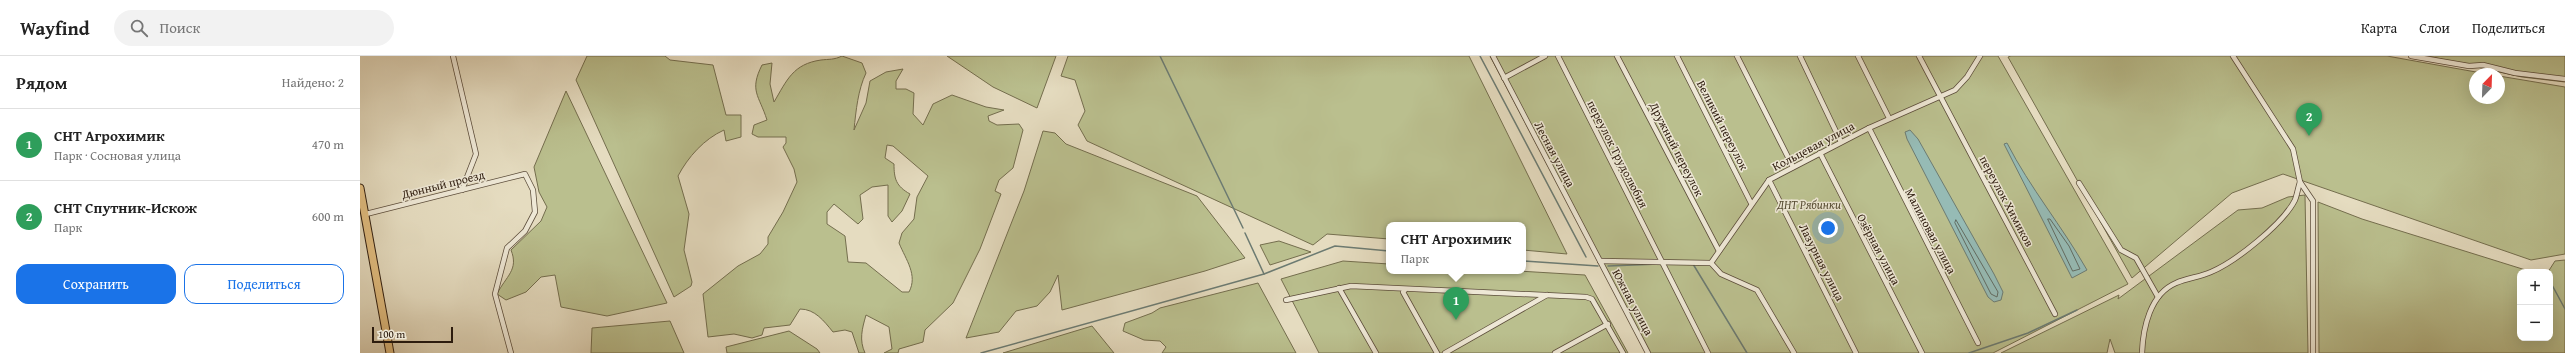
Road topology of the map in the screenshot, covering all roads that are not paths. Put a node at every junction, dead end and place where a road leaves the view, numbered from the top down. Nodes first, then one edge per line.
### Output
1 (453, 56) edge
2 (1493, 56) edge
3 (1545, 56) edge
4 (1558, 56) edge
5 (1618, 56) edge
6 (1677, 56) edge
7 (1737, 56) edge
8 (1800, 56) edge
9 (1858, 56) edge
10 (1919, 56) edge
11 (1980, 56) edge
12 (2233, 56) edge
13 (2411, 56) edge
14 (1504, 78) junction
15 (2565, 79) edge
16 (1941, 98) junction
17 (1889, 118) junction
18 (1868, 128) junction
19 (1841, 142) junction
20 (1820, 153) junction
21 (1793, 167) junction
22 (1769, 180) junction
23 (2300, 182) junction
24 (2079, 183) dead end
25 (360, 188) edge
26 (462, 190) junction
27 (1751, 203) junction
28 (366, 214) junction
29 (1719, 251) junction
30 (1600, 261) junction
31 (1660, 262) junction
32 (1710, 263) junction
33 (1339, 288) junction
34 (1405, 290) junction
35 (1547, 296) junction
36 (2158, 297) junction
37 (1286, 300) dead end
38 (2055, 314) dead end
39 (1608, 324) junction
40 (1978, 343) dead end
41 (390, 353) edge
42 (511, 353) edge
43 (1376, 353) edge
44 (1437, 353) edge
45 (1445, 353) edge
46 (1555, 353) edge
47 (1623, 353) edge
48 (1648, 353) edge
49 (1708, 353) edge
50 (1794, 353) edge
51 (1856, 353) edge
52 (1922, 353) edge
53 (2142, 353) edge
54 (2313, 353) edge

1 - 26 street
2 - 14 street, Лесная улица
3 - 14 street
4 - 31 street, переулок Трудолюбия
5 - 29 street, Дружный переулок
6 - 27 street, Великий переулок
7 - 21 street
8 - 19 street
9 - 17 street
10 - 16 street, переулок Химиков
11 - 16 street, Кольцевая улица
12 - 23 street
13 - 15 street
14 - 30 street, Лесная улица
16 - 17 street, Кольцевая улица
16 - 38 street, переулок Химиков
17 - 18 street, Кольцевая улица
18 - 19 street, Кольцевая улица
18 - 40 street, Малиновая улица
19 - 20 street, Кольцевая улица
20 - 21 street, Кольцевая улица
20 - 52 street, Озёрная улица
21 - 22 street, Кольцевая улица
22 - 27 street, Кольцевая улица
22 - 51 street, Лазурная улица
23 - 36 street
23 - 54 street
24 - 36 street
25 - 28 main road
26 - 28 street, Дюнный проезд
26 - 42 street, Дюнный проезд
27 - 29 street, Кольцевая улица
28 - 41 main road
29 - 32 street, Кольцевая улица
30 - 31 street
30 - 48 street, Южная улица
31 - 32 street
31 - 49 street, переулок Трудолюбия
32 - 50 street
33 - 34 street
33 - 37 street
33 - 43 street
34 - 35 street
34 - 44 street
35 - 39 street
35 - 45 street
36 - 53 street
39 - 46 street
39 - 47 street

